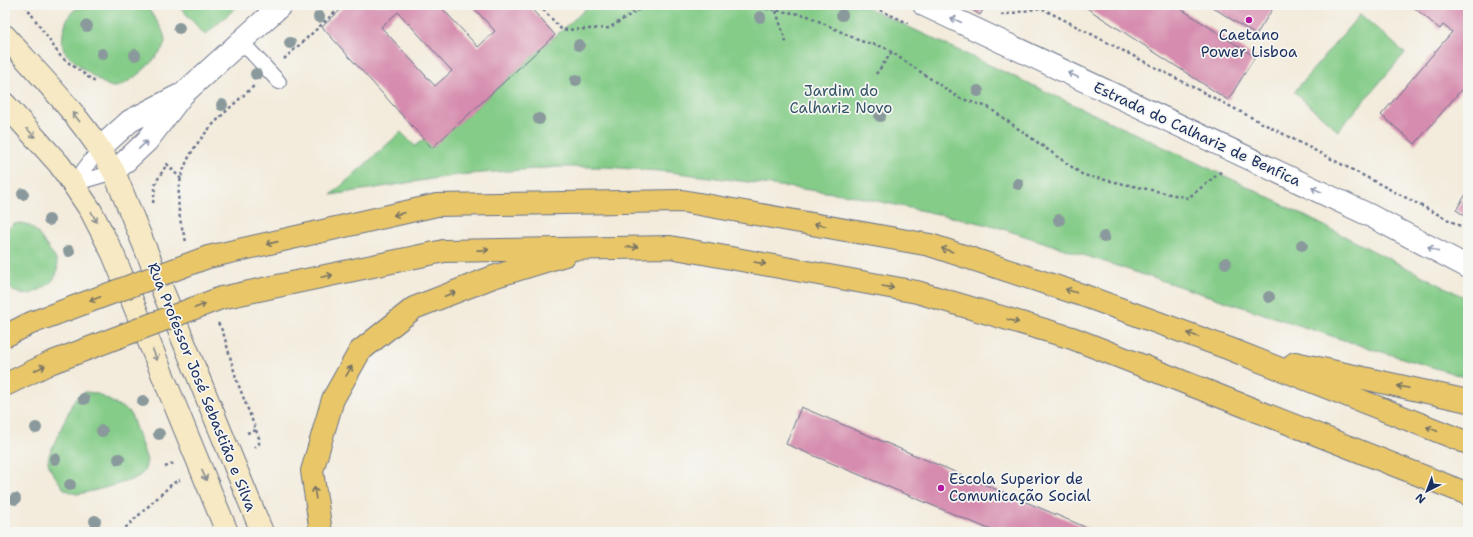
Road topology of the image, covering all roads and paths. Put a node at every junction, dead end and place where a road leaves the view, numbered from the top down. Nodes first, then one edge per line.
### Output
1 (25, 5) edge
2 (281, 5) edge
3 (343, 5) edge
4 (539, 5) edge
5 (646, 5) edge
6 (742, 5) edge
7 (924, 5) edge
8 (776, 11) junction
9 (998, 16) dead end
10 (5, 36) edge
11 (241, 41) junction
12 (787, 45) dead end
13 (892, 52) junction
14 (270, 72) junction
15 (876, 74) dead end
16 (95, 82) dead end
17 (279, 82) dead end
18 (183, 94) junction
19 (5, 104) edge
20 (100, 148) junction
21 (1224, 169) dead end
22 (114, 172) junction
23 (73, 184) junction
24 (1468, 230) edge
25 (188, 246) dead end
26 (593, 247) junction
27 (1468, 267) edge
28 (216, 320) dead end
29 (5, 336) edge
30 (1230, 349) junction
31 (5, 385) edge
32 (1468, 402) edge
33 (1468, 443) edge
34 (248, 451) dead end
35 (186, 477) dead end
36 (1468, 494) edge
37 (121, 532) edge
38 (227, 532) edge
39 (262, 532) edge
40 (321, 532) edge

1 - 16 path
2 - 11 street
3 - 14 path
4 - 5 path
6 - 8 path
27 -> 7 street, Estrada do Calhariz de Benfica
8 - 12 path
8 - 13 path
9 - 24 path
20 -> 10 street, Rua Professor José Sebastião e Silva
11 - 14 lane
11 - 18 street
13 - 15 path
13 - 21 path
14 - 17 lane
14 - 25 path
18 - 20 street
22 -> 18 street
19 -> 23 street, Rua Professor José Sebastião e Silva
20 - 22 street, Rua Professor José Sebastião e Silva
20 - 23 lane
22 - 23 lane
22 - 39 street, Rua Professor José Sebastião e Silva
23 -> 38 street, Rua Professor José Sebastião e Silva
31 -> 26 highway, bridge
26 -> 36 highway
40 -> 26 highway
28 - 34 path
30 -> 29 highway, bridge
32 -> 30 highway
33 -> 30 highway
35 - 37 path

